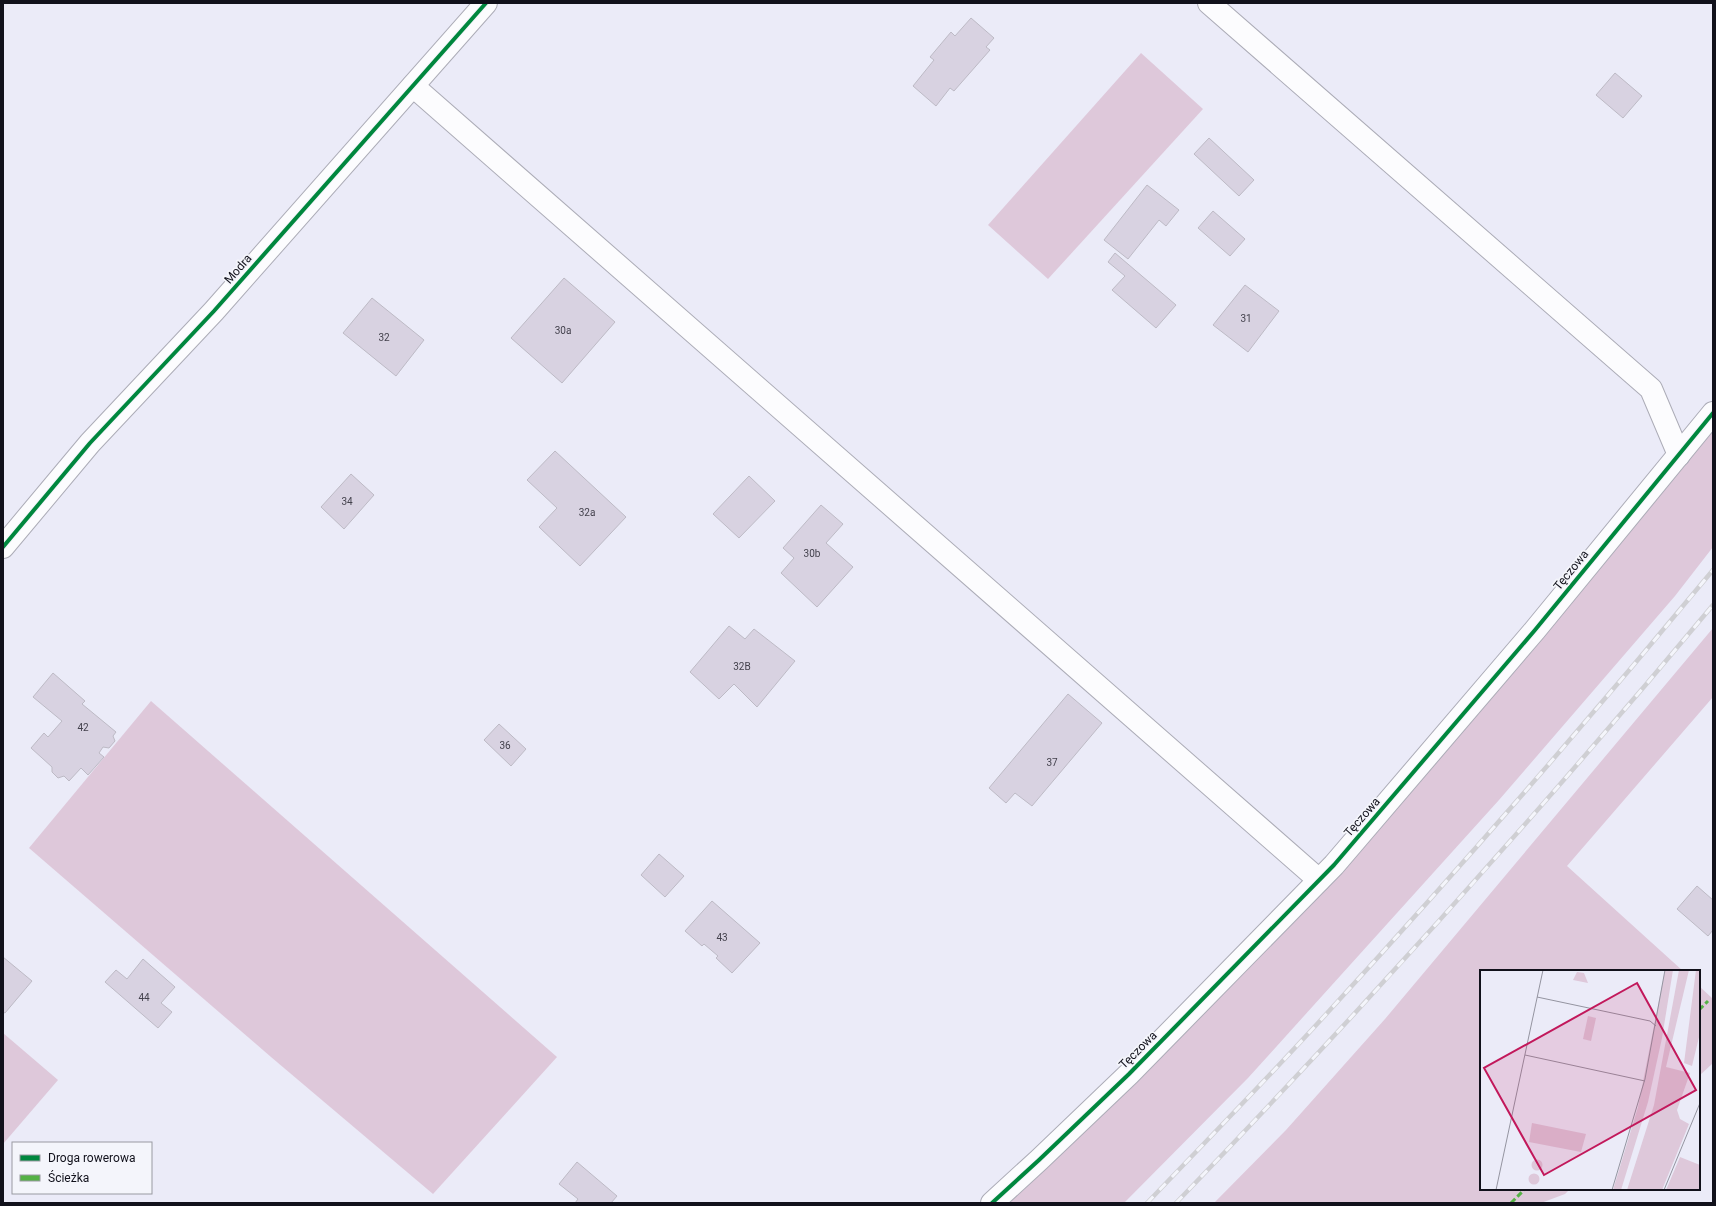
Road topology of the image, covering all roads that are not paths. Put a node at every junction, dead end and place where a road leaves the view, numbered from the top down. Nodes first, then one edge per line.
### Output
1 (486, 3) edge
2 (1209, 3) edge
3 (413, 86) junction
4 (1713, 413) edge
5 (1679, 455) junction
6 (3, 547) edge
7 (1319, 880) junction
8 (992, 1203) edge

1 - 3 street, Modra
2 - 5 street
3 - 6 street, Modra
3 - 7 street
4 - 5 street, Tęczowa
5 - 7 street, Tęczowa
7 - 8 street, Tęczowa

